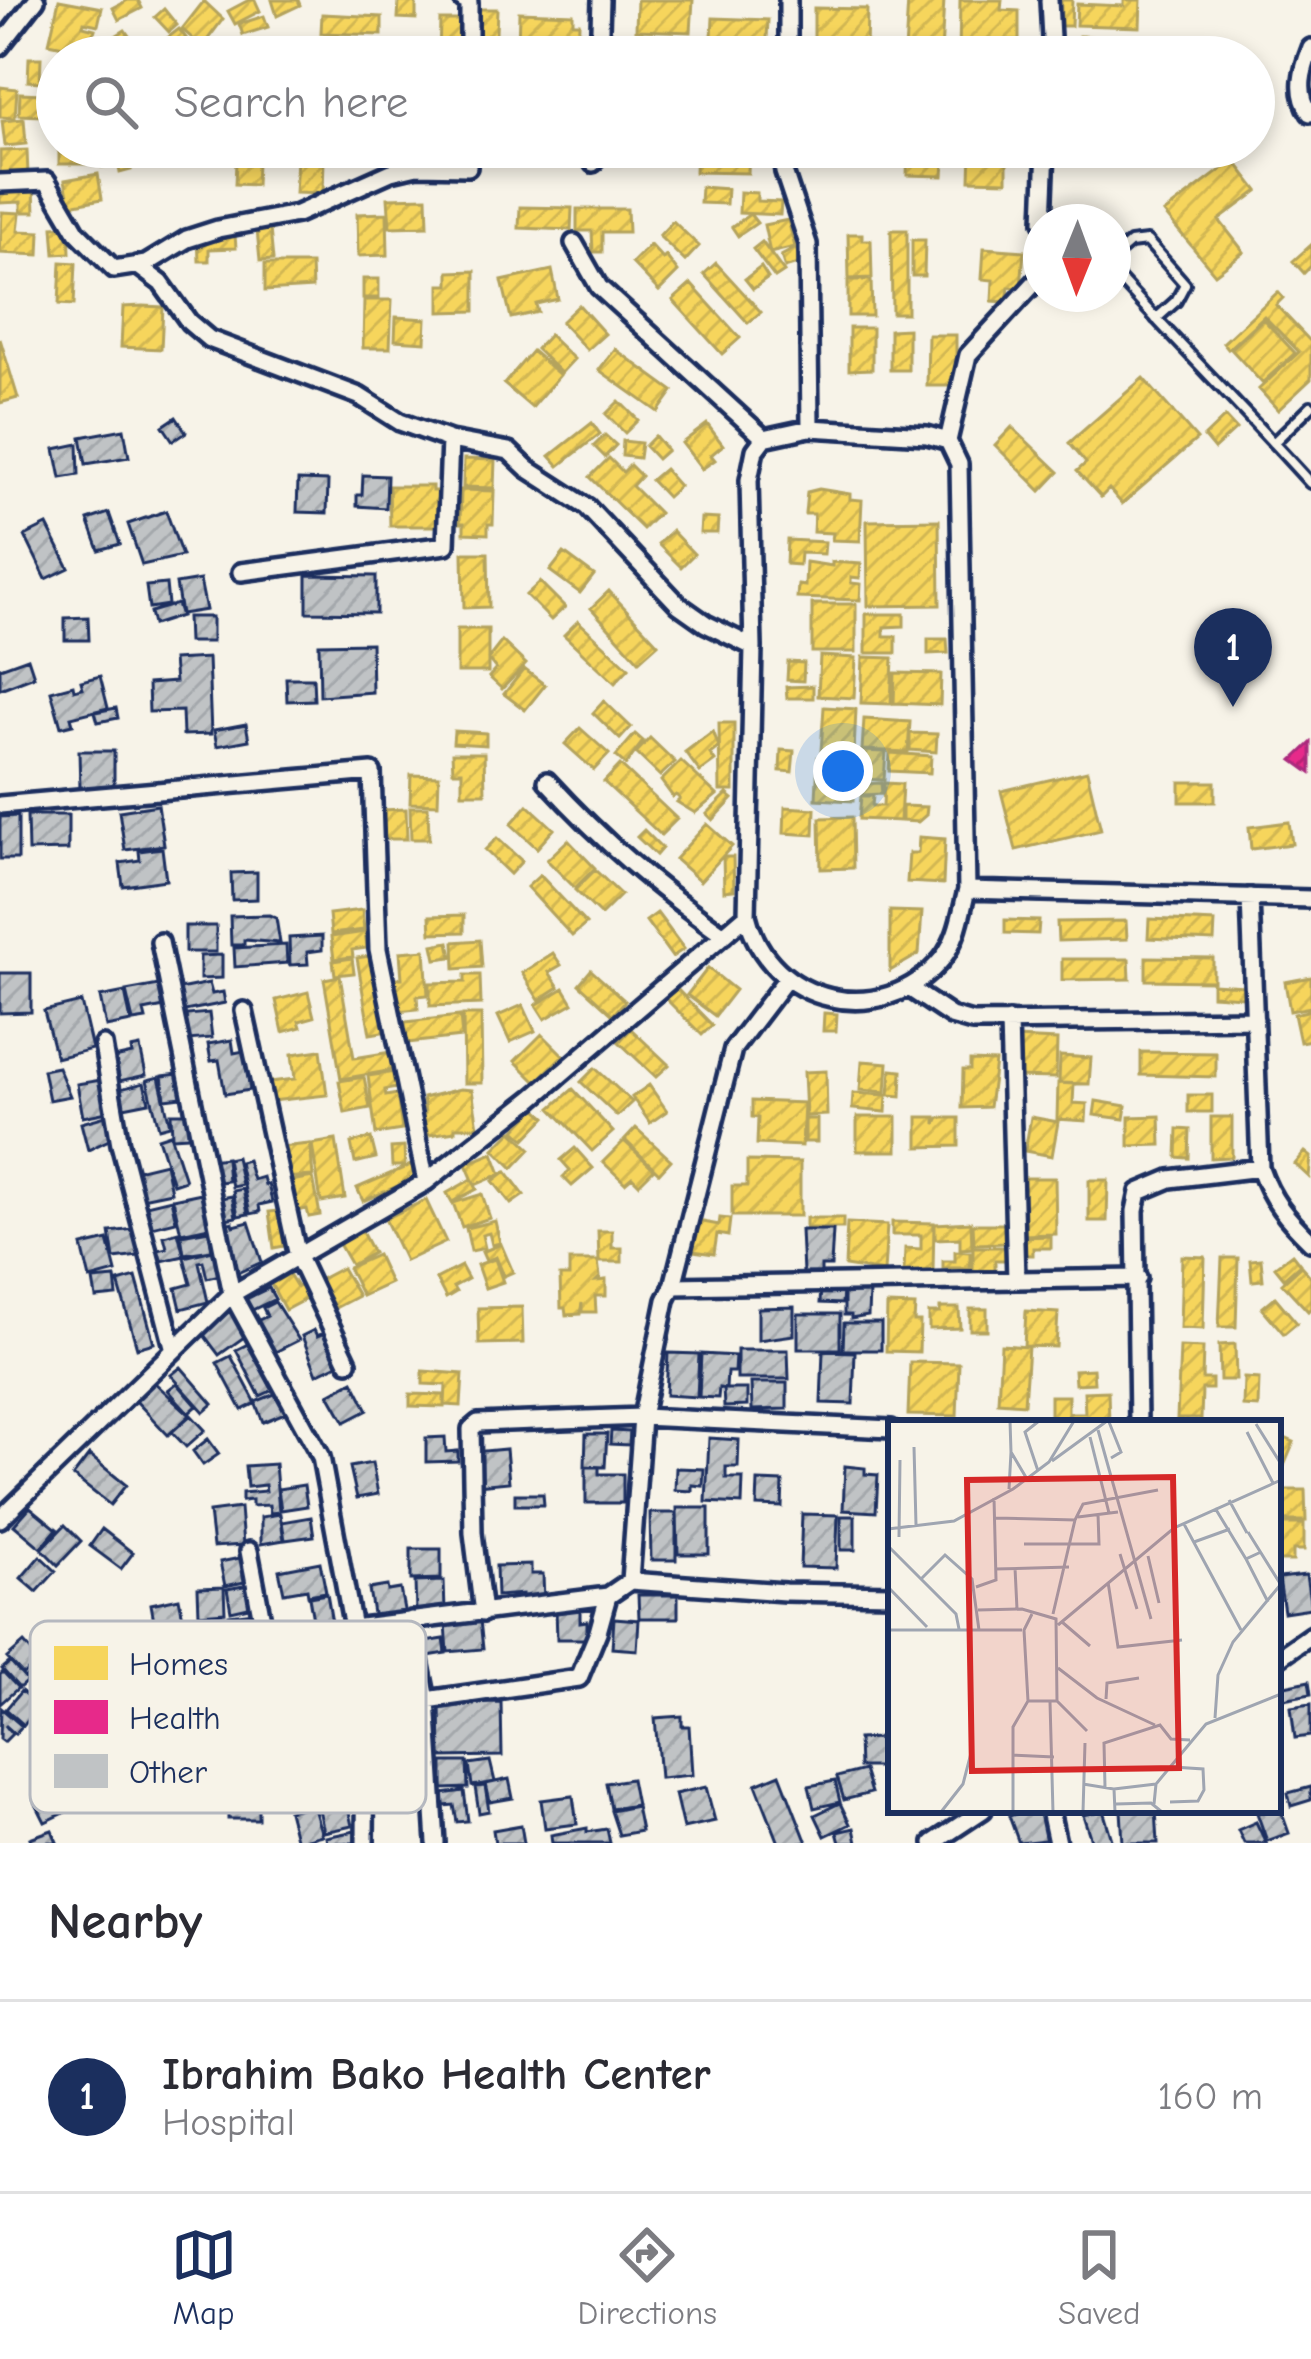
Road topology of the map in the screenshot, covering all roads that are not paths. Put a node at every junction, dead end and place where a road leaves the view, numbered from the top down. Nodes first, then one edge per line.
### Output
1 (463, 0) edge
2 (601, 0) edge
3 (788, 0) edge
4 (1049, 0) edge
5 (31, 1) edge
6 (469, 36) edge
7 (599, 36) edge
8 (788, 36) edge
9 (1051, 36) edge
10 (0, 46) edge
11 (1311, 48) edge
12 (1310, 113) edge
13 (408, 168) edge
14 (784, 168) edge
15 (1045, 168) edge
16 (0, 183) edge
17 (1044, 204) edge
18 (574, 243) dead end
19 (136, 265) junction
20 (1023, 295) edge
21 (1156, 319) junction
22 (1311, 406) edge
23 (810, 428) junction
24 (764, 437) junction
25 (451, 440) junction
26 (948, 441) junction
27 (1274, 442) junction
28 (1311, 483) edge
29 (241, 572) dead end
30 (753, 647) junction
31 (548, 781) dead end
32 (0, 806) edge
33 (967, 890) junction
34 (1250, 897) junction
35 (1311, 898) edge
36 (747, 915) junction
37 (724, 934) junction
38 (160, 942) dead end
39 (787, 978) junction
40 (909, 988) junction
41 (244, 1011) dead end
42 (1255, 1019) junction
43 (1009, 1022) junction
44 (103, 1045) dead end
45 (1260, 1168) junction
46 (425, 1182) junction
47 (1311, 1242) edge
48 (298, 1257) junction
49 (1138, 1278) junction
50 (1016, 1280) junction
51 (673, 1286) junction
52 (232, 1294) junction
53 (173, 1347) junction
54 (349, 1362) dead end
55 (642, 1417) junction
56 (1138, 1420) edge
57 (888, 1429) edge
58 (0, 1519) edge
59 (249, 1550) dead end
60 (630, 1581) junction
61 (888, 1594) edge
62 (608, 1596) junction
63 (483, 1613) junction
64 (411, 1620) joint
65 (262, 1621) edge
66 (352, 1621) edge
67 (404, 1621) edge
68 (1311, 1635) edge
69 (1281, 1656) edge
70 (426, 1691) edge
71 (428, 1700) junction
72 (365, 1813) edge
73 (978, 1813) edge
74 (1051, 1813) edge
75 (365, 1843) edge
76 (436, 1843) edge
77 (933, 1843) edge
78 (1058, 1843) edge

1 - 6 street
2 - 7 street
3 - 8 street
4 - 9 street
5 - 10 street
11 - 12 street
13 - 19 street
14 - 23 street
15 - 17 street
16 - 19 street
18 - 24 street
19 - 25 street
20 - 26 street
21 - 21 lane
21 - 27 lane
22 - 27 lane
23 - 24 street
23 - 26 street
24 - 30 street
25 - 29 street
25 - 30 street
26 - 33 street
27 - 28 lane
30 - 36 street
31 - 37 street
32 - 46 street
33 - 34 street
33 - 40 street
34 - 35 street
34 - 42 street
36 - 37 street
36 - 39 street
37 - 46 street
38 - 52 street
39 - 40 street
39 - 51 street
40 - 43 street
41 - 48 street
42 - 43 street
42 - 45 street
43 - 50 street
44 - 53 street
45 - 47 street
45 - 49 street
46 - 48 street
48 - 52 street
48 - 54 street
49 - 50 street
49 - 56 street
50 - 51 street
51 - 55 street
52 - 53 street
52 - 66 street
53 - 58 street
55 - 57 street
55 - 60 street
55 - 63 street
59 - 65 street
60 - 61 street
60 - 62 street
62 - 63 street
62 - 71 street
63 - 64 street
64 - 67 street
68 - 69 street
70 - 71 street
71 - 76 street
72 - 75 street
73 - 77 street
74 - 78 street

